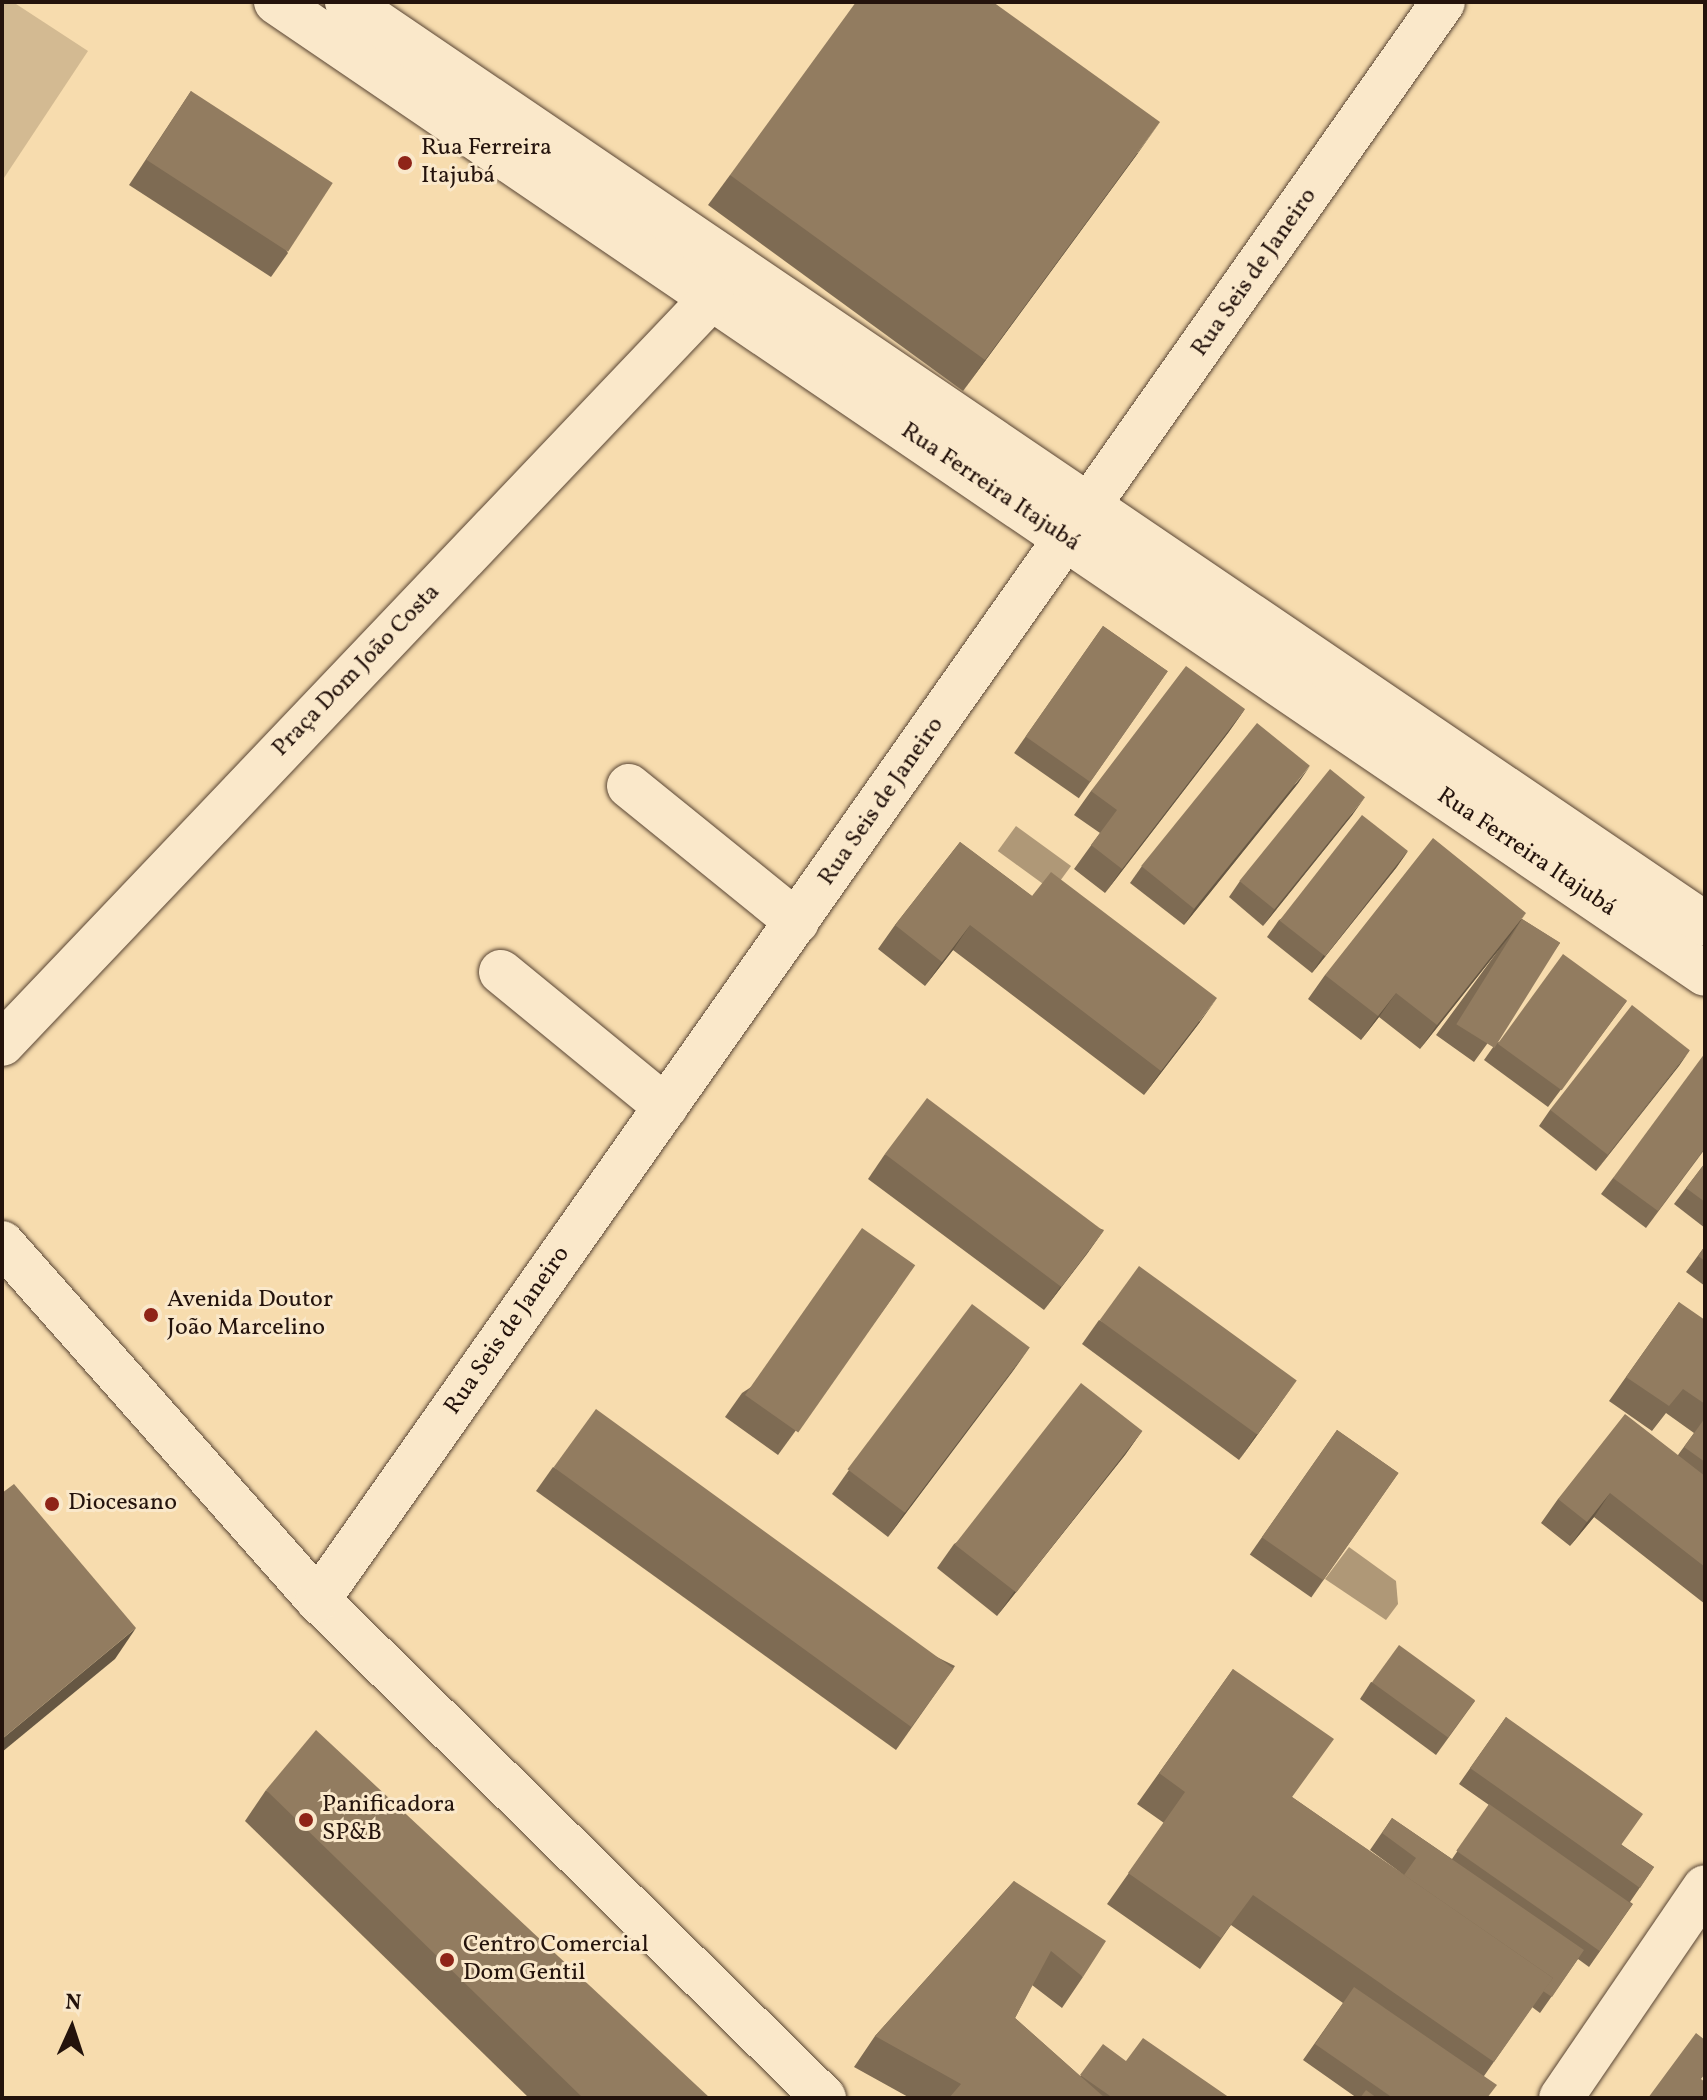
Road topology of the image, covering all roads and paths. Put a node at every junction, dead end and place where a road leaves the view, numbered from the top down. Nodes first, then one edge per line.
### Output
1 (276, 2) edge
2 (347, 2) edge
3 (1443, 2) edge
4 (712, 298) junction
5 (1079, 523) junction
6 (629, 786) dead end
7 (797, 922) junction
8 (1705, 924) edge
9 (501, 972) dead end
10 (1705, 974) edge
11 (2, 1044) edge
12 (666, 1107) junction
13 (2, 1243) edge
14 (318, 1600) junction
15 (1705, 1887) edge
16 (824, 2098) edge
17 (1561, 2098) edge

1 - 4 street, Rua Ferreira Itajubá
2 - 5 street, Rua Ferreira Itajubá
3 - 5 street, Rua Seis de Janeiro
4 - 5 street, Rua Ferreira Itajubá
4 - 11 street, Praça Dom João Costa
5 - 7 street, Rua Seis de Janeiro
5 - 8 street, Rua Ferreira Itajubá
5 - 10 street, Rua Ferreira Itajubá
6 - 7 street
7 - 12 street, Rua Seis de Janeiro
9 - 12 street
12 - 14 street, Rua Seis de Janeiro
13 - 14 street
14 - 16 street
15 - 17 street

